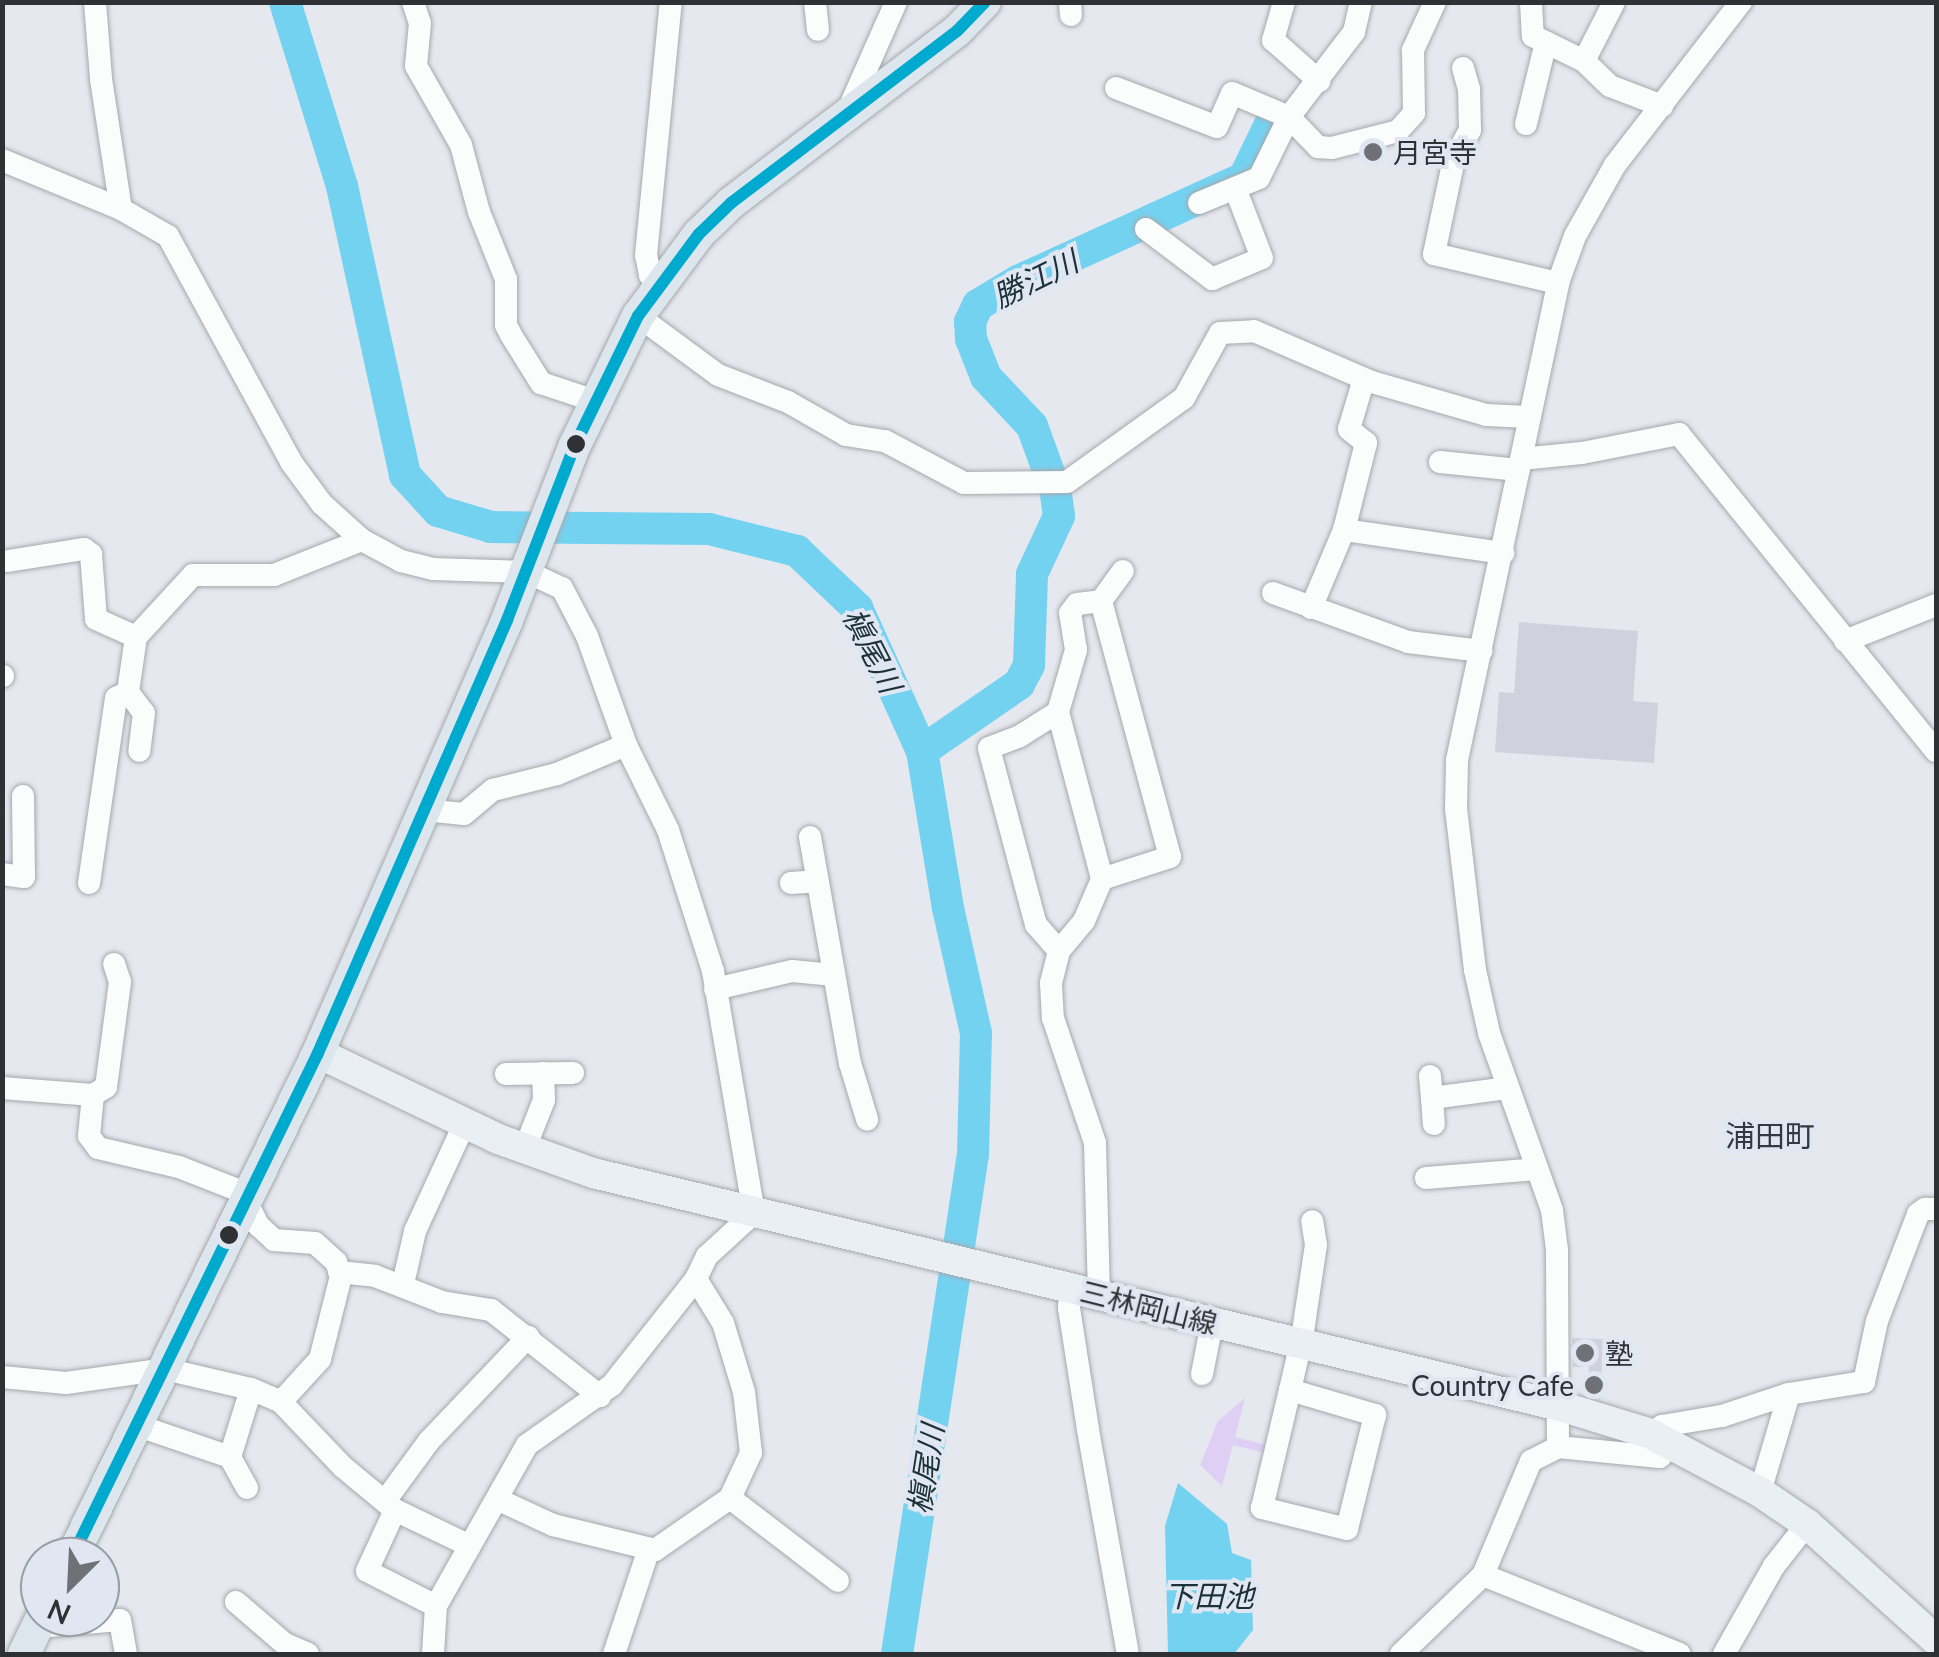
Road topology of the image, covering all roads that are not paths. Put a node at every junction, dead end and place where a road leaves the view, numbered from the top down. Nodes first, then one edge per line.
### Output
1 (95, 2) edge
2 (413, 2) edge
3 (670, 2) edge
4 (815, 2) edge
5 (896, 2) edge
6 (985, 2) edge
7 (1284, 2) edge
8 (1361, 2) edge
9 (1435, 2) edge
10 (1531, 2) edge
11 (1614, 2) edge
12 (1741, 2) edge
13 (818, 30) dead end
14 (1546, 42) junction
15 (1584, 61) junction
16 (1462, 68) dead end
17 (1318, 81) junction
18 (1116, 88) dead end
19 (1662, 106) junction
20 (846, 115) junction
21 (1290, 117) junction
22 (1526, 124) dead end
23 (2, 160) edge
24 (1235, 188) junction
25 (1200, 203) dead end
26 (121, 210) junction
27 (1146, 229) dead end
28 (1558, 283) junction
29 (658, 284) junction
30 (638, 316) junction
31 (1364, 379) junction
32 (595, 401) junction
33 (1530, 417) junction
34 (1440, 462) dead end
35 (1520, 465) junction
36 (1344, 530) junction
37 (362, 540) junction
38 (1502, 553) junction
39 (8, 561) dead end
40 (530, 562) junction
41 (1124, 570) dead end
42 (1272, 593) dead end
43 (1102, 601) junction
44 (1936, 604) edge
45 (1311, 608) junction
46 (136, 638) junction
47 (1845, 641) junction
48 (1481, 651) junction
49 (128, 692) junction
50 (1058, 712) junction
51 (626, 745) junction
52 (139, 750) dead end
53 (1936, 752) edge
54 (23, 796) dead end
55 (424, 810) junction
56 (810, 837) dead end
57 (2, 874) edge
58 (1102, 880) junction
59 (791, 882) dead end
60 (818, 882) junction
61 (89, 883) dead end
62 (1059, 951) junction
63 (114, 964) dead end
64 (834, 975) junction
65 (715, 989) junction
66 (318, 1054) junction
67 (573, 1072) dead end
68 (544, 1073) junction
69 (506, 1074) dead end
70 (2, 1088) edge
71 (1508, 1088) junction
72 (93, 1094) junction
73 (868, 1106) dead end
74 (465, 1123) junction
75 (1434, 1124) dead end
76 (525, 1148) junction
77 (1538, 1169) junction
78 (1426, 1178) dead end
79 (248, 1198) junction
80 (1936, 1210) edge
81 (754, 1213) junction
82 (1319, 1232) dead end
83 (339, 1272) junction
84 (696, 1280) junction
85 (403, 1284) junction
86 (1085, 1292) junction
87 (1212, 1323) junction
88 (528, 1337) junction
89 (1301, 1345) junction
90 (165, 1369) junction
91 (1202, 1374) dead end
92 (2, 1377) edge
93 (250, 1389) junction
94 (1290, 1390) junction
95 (1789, 1394) junction
96 (600, 1396) junction
97 (281, 1402) junction
98 (1560, 1406) junction
99 (136, 1425) junction
100 (1661, 1439) junction
101 (1558, 1447) junction
102 (230, 1457) junction
103 (246, 1488) dead end
104 (1760, 1492) junction
105 (730, 1498) junction
106 (499, 1500) junction
107 (390, 1506) junction
108 (1807, 1524) junction
109 (82, 1537) edge
110 (470, 1546) junction
111 (649, 1549) junction
112 (1483, 1575) junction
113 (838, 1581) dead end
114 (236, 1602) dead end
115 (436, 1606) junction
116 (120, 1620) edge
117 (1931, 1626) edge
118 (126, 1654) edge
119 (308, 1654) edge
120 (433, 1654) edge
121 (614, 1654) edge
122 (1128, 1654) edge
123 (1401, 1654) edge
124 (1680, 1654) edge
125 (1724, 1654) edge

1 - 26 street
2 - 32 street
3 - 29 street
4 - 13 street
5 - 20 street
6 - 20 highway
7 - 17 street
8 - 17 street
9 - 21 street
10 - 14 street
11 - 15 street
12 - 19 street
14 - 15 street
14 - 22 street
15 - 19 street
16 - 28 street
17 - 21 street
18 - 21 street
19 - 28 street
20 - 29 highway
21 - 24 street
23 - 26 street
24 - 25 street
24 - 27 street
26 - 37 street
28 - 33 street
29 - 30 highway
30 - 31 street
30 - 32 highway
31 - 33 street
31 - 36 street
32 - 40 highway
33 - 35 street
34 - 35 street
35 - 38 street
35 - 47 street
36 - 38 street
36 - 45 street
37 - 40 street
37 - 46 street
38 - 48 street
39 - 46 street
40 - 51 street
40 - 55 highway
41 - 43 street
42 - 45 street
43 - 50 street
43 - 58 street
44 - 47 street
45 - 48 street
46 - 49 street
47 - 53 street
48 - 71 street
49 - 52 street
49 - 61 street
50 - 58 street
50 - 62 street
51 - 55 street
51 - 65 street
54 - 57 street
55 - 66 highway
56 - 60 street
58 - 62 street
59 - 60 street
60 - 64 street
62 - 86 street
63 - 72 street
64 - 65 street
64 - 73 street
65 - 81 street
66 - 74 main road, 三林岡山線
66 - 79 highway
67 - 68 street
68 - 69 street
68 - 76 street
70 - 72 street
71 - 75 street
71 - 77 street
72 - 79 street
74 - 76 main road, 三林岡山線
74 - 85 street
76 - 81 main road, 三林岡山線
77 - 78 street
77 - 98 street
79 - 83 street
79 - 90 highway
80 - 95 street
81 - 84 street
81 - 86 main road, 三林岡山線
82 - 89 street
83 - 85 street
83 - 97 street
84 - 96 street
84 - 105 street
85 - 88 street
86 - 87 main road, 三林岡山線
86 - 122 street
87 - 89 main road, 三林岡山線
87 - 91 street
88 - 96 street
88 - 107 street
89 - 94 street
89 - 98 main road, 三林岡山線
90 - 92 street
90 - 93 street
90 - 99 highway
93 - 97 street
93 - 102 street
94 - 94 street
95 - 100 street
95 - 104 street
96 - 106 street
97 - 107 street
98 - 100 main road, 三林岡山線
98 - 101 street
99 - 102 street
99 - 109 highway
100 - 101 street
100 - 104 main road, 三林岡山線
101 - 112 street
102 - 103 street
104 - 108 main road, 三林岡山線
105 - 111 street
105 - 113 street
106 - 110 street
106 - 111 street
107 - 110 street
107 - 115 street
108 - 117 main road, 三林岡山線
108 - 125 street
110 - 115 street
111 - 121 street
112 - 123 street
112 - 124 street
114 - 119 street
115 - 120 street
116 - 118 street

